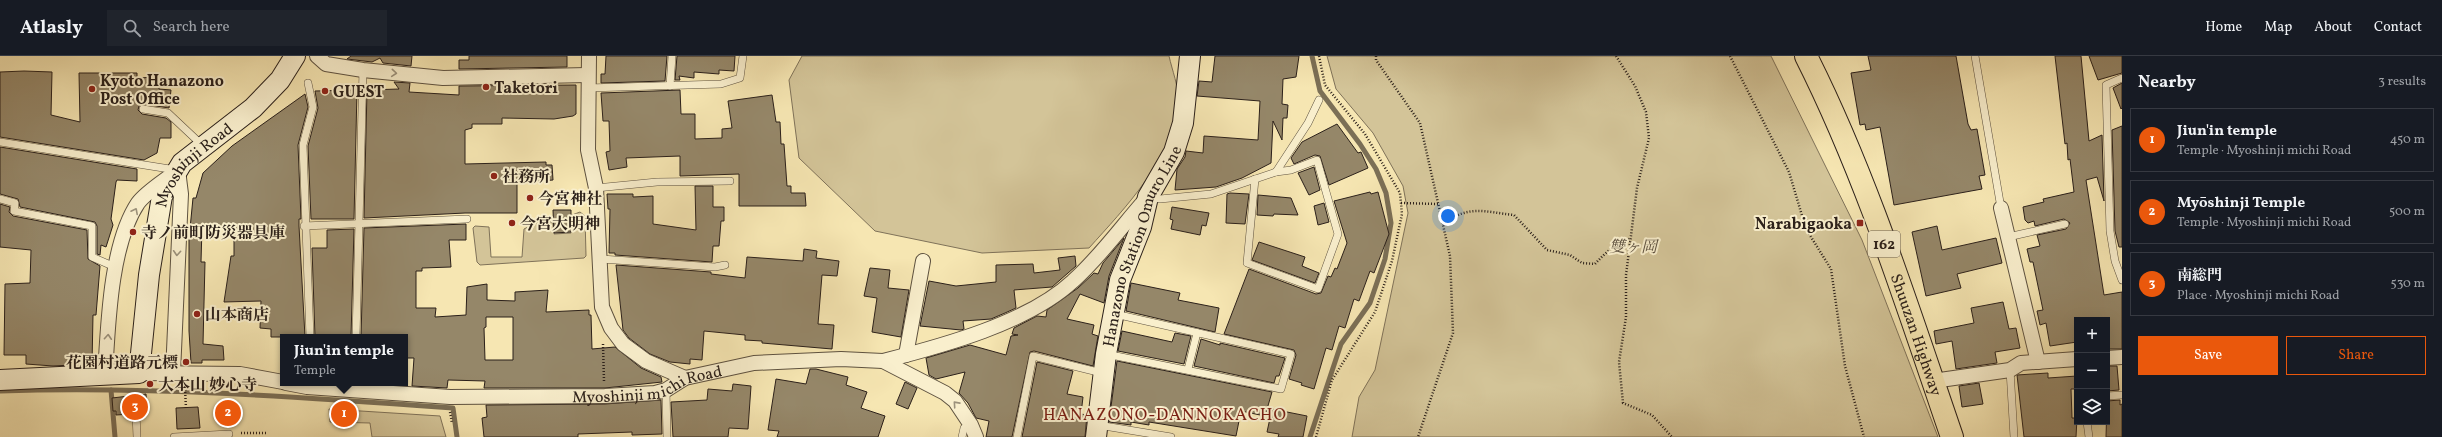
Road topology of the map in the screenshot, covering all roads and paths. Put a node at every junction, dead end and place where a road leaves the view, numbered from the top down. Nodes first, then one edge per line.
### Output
1 (295, 56) edge
2 (317, 56) edge
3 (589, 56) edge
4 (672, 56) edge
5 (743, 56) edge
6 (1190, 56) edge
7 (1319, 56) edge
8 (1376, 56) edge
9 (1616, 56) edge
10 (1730, 56) edge
11 (1806, 56) edge
12 (1975, 56) edge
13 (363, 70) junction
14 (2122, 78) edge
15 (308, 82) dead end
16 (587, 82) junction
17 (670, 86) junction
18 (1319, 100) dead end
19 (144, 109) dead end
20 (0, 142) edge
21 (202, 146) junction
22 (178, 170) junction
23 (1276, 172) junction
24 (1255, 179) junction
25 (730, 181) dead end
26 (596, 188) junction
27 (575, 197) dead end
28 (1148, 197) junction
29 (0, 199) edge
30 (575, 203) dead end
31 (1401, 203) junction
32 (1438, 204) junction
33 (2001, 208) joint
34 (467, 219) dead end
35 (361, 224) junction
36 (2065, 224) dead end
37 (1443, 225) junction
38 (304, 226) junction
39 (2008, 237) junction
40 (1630, 239) junction
41 (601, 259) junction
42 (923, 261) dead end
43 (725, 265) dead end
44 (115, 267) junction
45 (2122, 280) edge
46 (1115, 314) junction
47 (1197, 333) junction
48 (310, 334) edge
49 (356, 334) edge
50 (603, 337) dead end
51 (1106, 354) junction
52 (906, 355) junction
53 (2122, 357) edge
54 (2110, 358) edge
55 (2074, 360) edge
56 (883, 361) junction
57 (2038, 362) junction
58 (1188, 369) junction
59 (2010, 370) junction
60 (139, 373) junction
61 (173, 373) junction
62 (1105, 374) junction
63 (105, 376) junction
64 (685, 378) junction
65 (0, 380) edge
66 (280, 381) edge
67 (1933, 381) junction
68 (353, 386) edge
69 (185, 388) dead end
70 (666, 390) junction
71 (2122, 395) edge
72 (605, 396) junction
73 (2110, 396) edge
74 (186, 408) dead end
75 (450, 410) dead end
76 (136, 413) dead end
77 (452, 423) dead end
78 (2088, 425) edge
79 (974, 431) edge
80 (1097, 431) edge
81 (268, 433) dead end
82 (225, 435) edge
83 (242, 435) edge
84 (137, 437) edge
85 (174, 437) edge
86 (667, 437) edge
87 (962, 437) edge
88 (1017, 437) edge
89 (1171, 437) edge
90 (1316, 437) edge
91 (1418, 437) edge
92 (1672, 437) edge
93 (1864, 437) edge
94 (1952, 437) edge
95 (2014, 437) edge
96 (2089, 437) edge

1 - 21 main road, Myoshinji Road
2 - 13 street
3 - 16 street
4 - 17 lane
5 - 17 lane
6 - 28 main road, Hanazono Station Omuro Line
7 - 31 path
8 - 32 path
9 - 40 path
10 - 93 path
11 - 67 highway, Shuuzan Highway / 162
12 - 33 lane
13 -> 16 street
13 - 35 lane
14 - 45 lane
15 - 38 lane
16 - 17 lane
16 - 26 street
18 - 23 lane
19 - 21 lane
20 - 22 lane
21 - 22 main road, Myoshinji Road
44 -> 22 street
22 - 60 main road, Myoshinji Road
22 -> 61 street
23 - 24 lane
23 - 24 lane
24 - 28 lane
25 - 26 lane
26 - 41 street
27 - 30 path
28 - 46 main road, Hanazono Station Omuro Line
28 - 52 street
29 - 44 lane
31 - 32 path
31 - 90 path
32 - 37 path
33 - 39 street
34 - 35 lane
35 - 38 lane
35 - 49 lane
36 - 39 lane
37 - 40 path
37 - 91 path
38 - 48 lane
39 - 57 street
40 - 92 path
41 - 43 lane
41 - 64 street
42 - 52 street
63 -> 44 street
46 - 47 lane
46 - 51 main road, Hanazono Station Omuro Line
47 - 58 lane
47 - 58 lane
50 - 72 path
51 - 58 lane
51 - 62 main road, Hanazono Station Omuro Line
52 - 56 street
53 - 54 street
55 - 57 street
56 - 64 street, Myoshinji michi Road
79 -> 56 street, Myoshinji michi Road
57 - 59 street
59 - 67 street
59 - 95 lane
60 - 61 street
60 - 63 main road
61 - 66 street
62 - 80 main road, Hanazono Station Omuro Line
62 - 88 lane
63 - 65 main road
64 - 70 street, Myoshinji michi Road
67 - 94 highway, Shuuzan Highway / 162
68 - 72 street, Myoshinji michi Road
69 - 74 path
70 - 72 street, Myoshinji michi Road
70 - 86 lane
71 - 73 lane
75 - 77 path
76 - 84 lane
78 - 96 lane
79 - 87 lane
80 - 89 lane
81 - 83 path
82 - 85 lane

